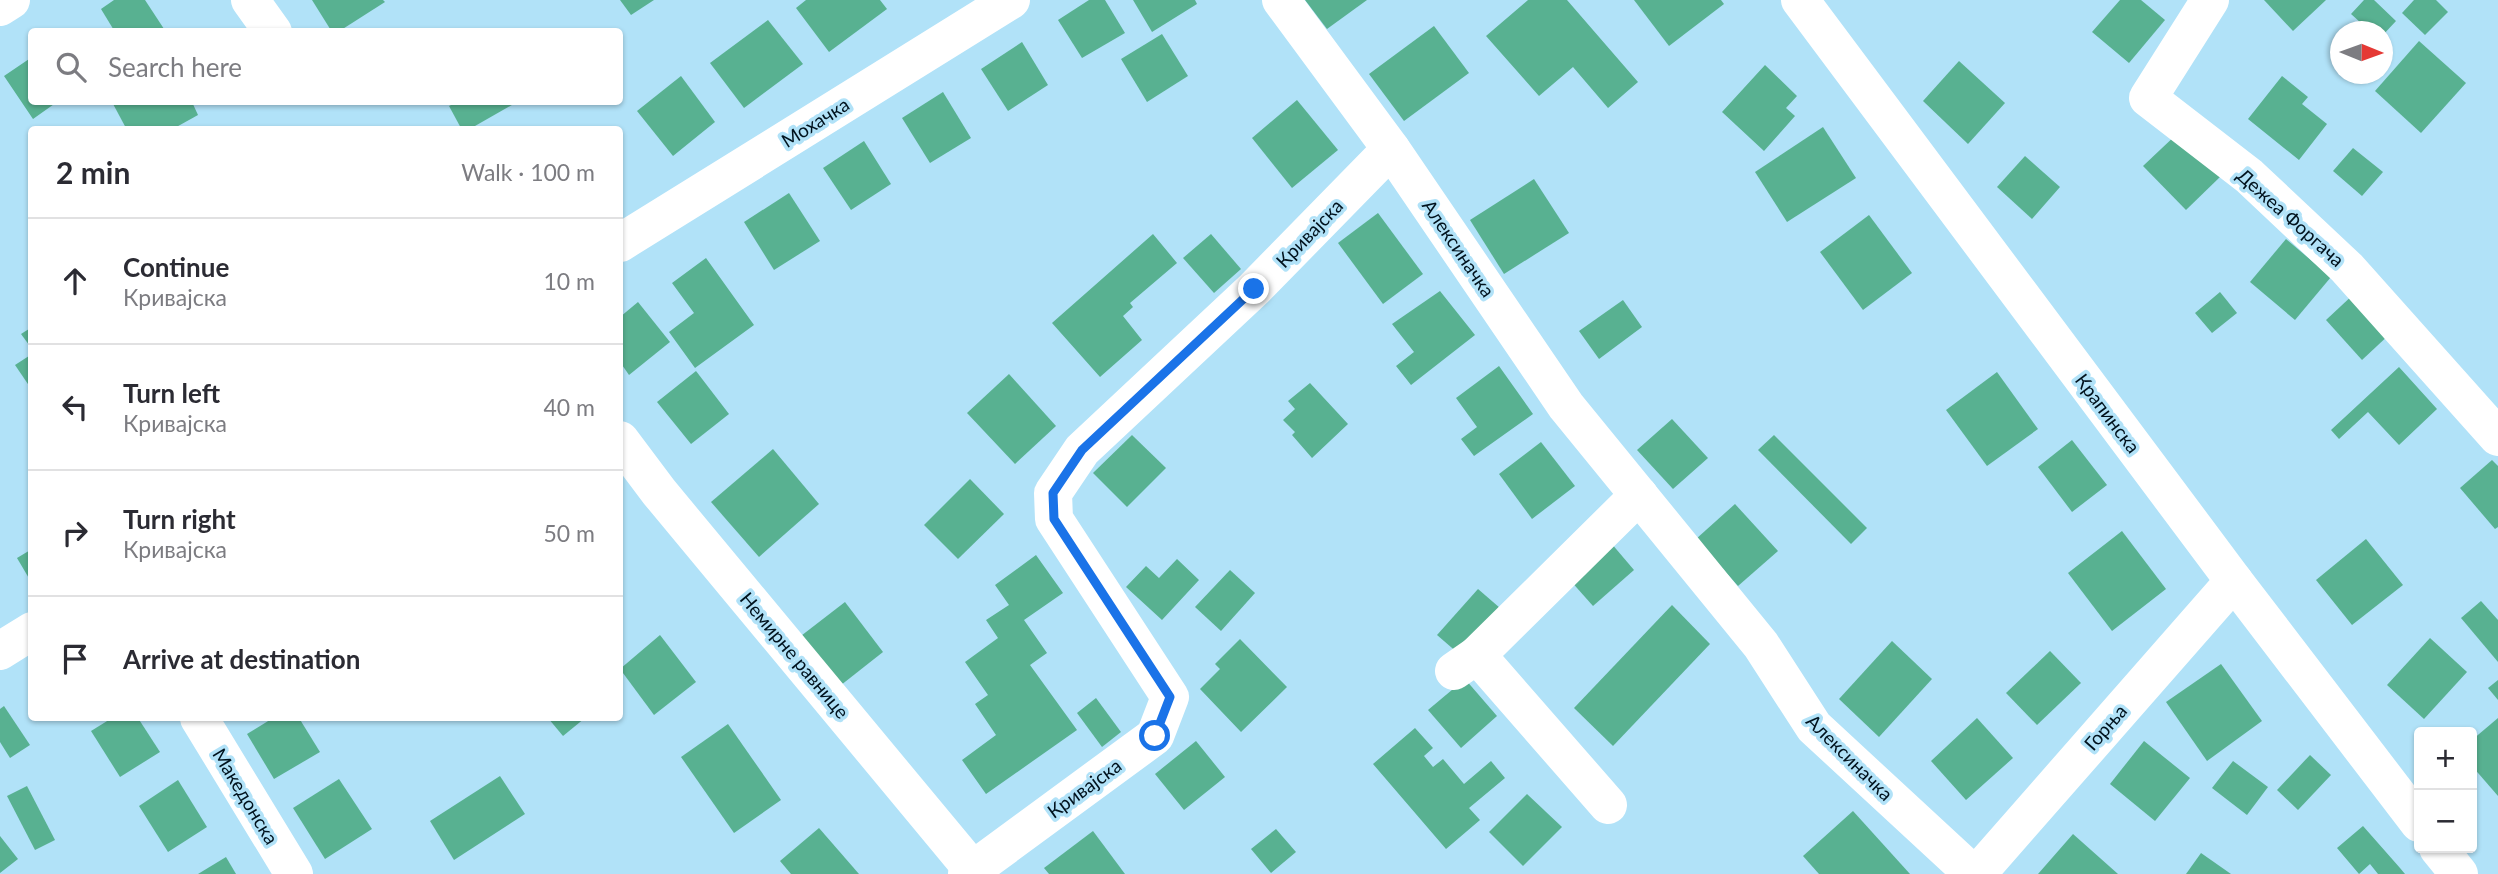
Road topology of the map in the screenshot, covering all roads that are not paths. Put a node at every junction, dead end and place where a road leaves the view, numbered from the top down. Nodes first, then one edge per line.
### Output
1 (11, 0) edge
2 (250, 0) edge
3 (1010, 0) edge
4 (1281, 0) edge
5 (1800, 0) edge
6 (2210, 0) edge
7 (0, 7) edge
8 (270, 28) edge
9 (1391, 149) junction
10 (623, 241) edge
11 (2498, 437) edge
12 (623, 444) edge
13 (1639, 495) junction
14 (2234, 581) junction
15 (28, 634) edge
16 (0, 651) edge
17 (201, 721) edge
18 (1608, 805) dead end
19 (2414, 816) edge
20 (2442, 853) edge
21 (969, 871) edge
22 (294, 874) edge
23 (1975, 874) edge
24 (2459, 874) edge

1 - 7 street
2 - 8 street
3 - 10 street, Мохачка
4 - 9 street, Алексиначка
5 - 14 street, Крапинска
6 - 11 street, Дежеа Форгача
9 - 13 street, Алексиначка
9 - 21 street, Кривајска
12 - 21 street, Немирне равнице
13 - 18 street
13 - 23 street, Алексиначка
14 - 19 street, Крапинска
14 - 23 street, Горња
15 - 16 street
17 - 22 street, Македонска
20 - 24 street

